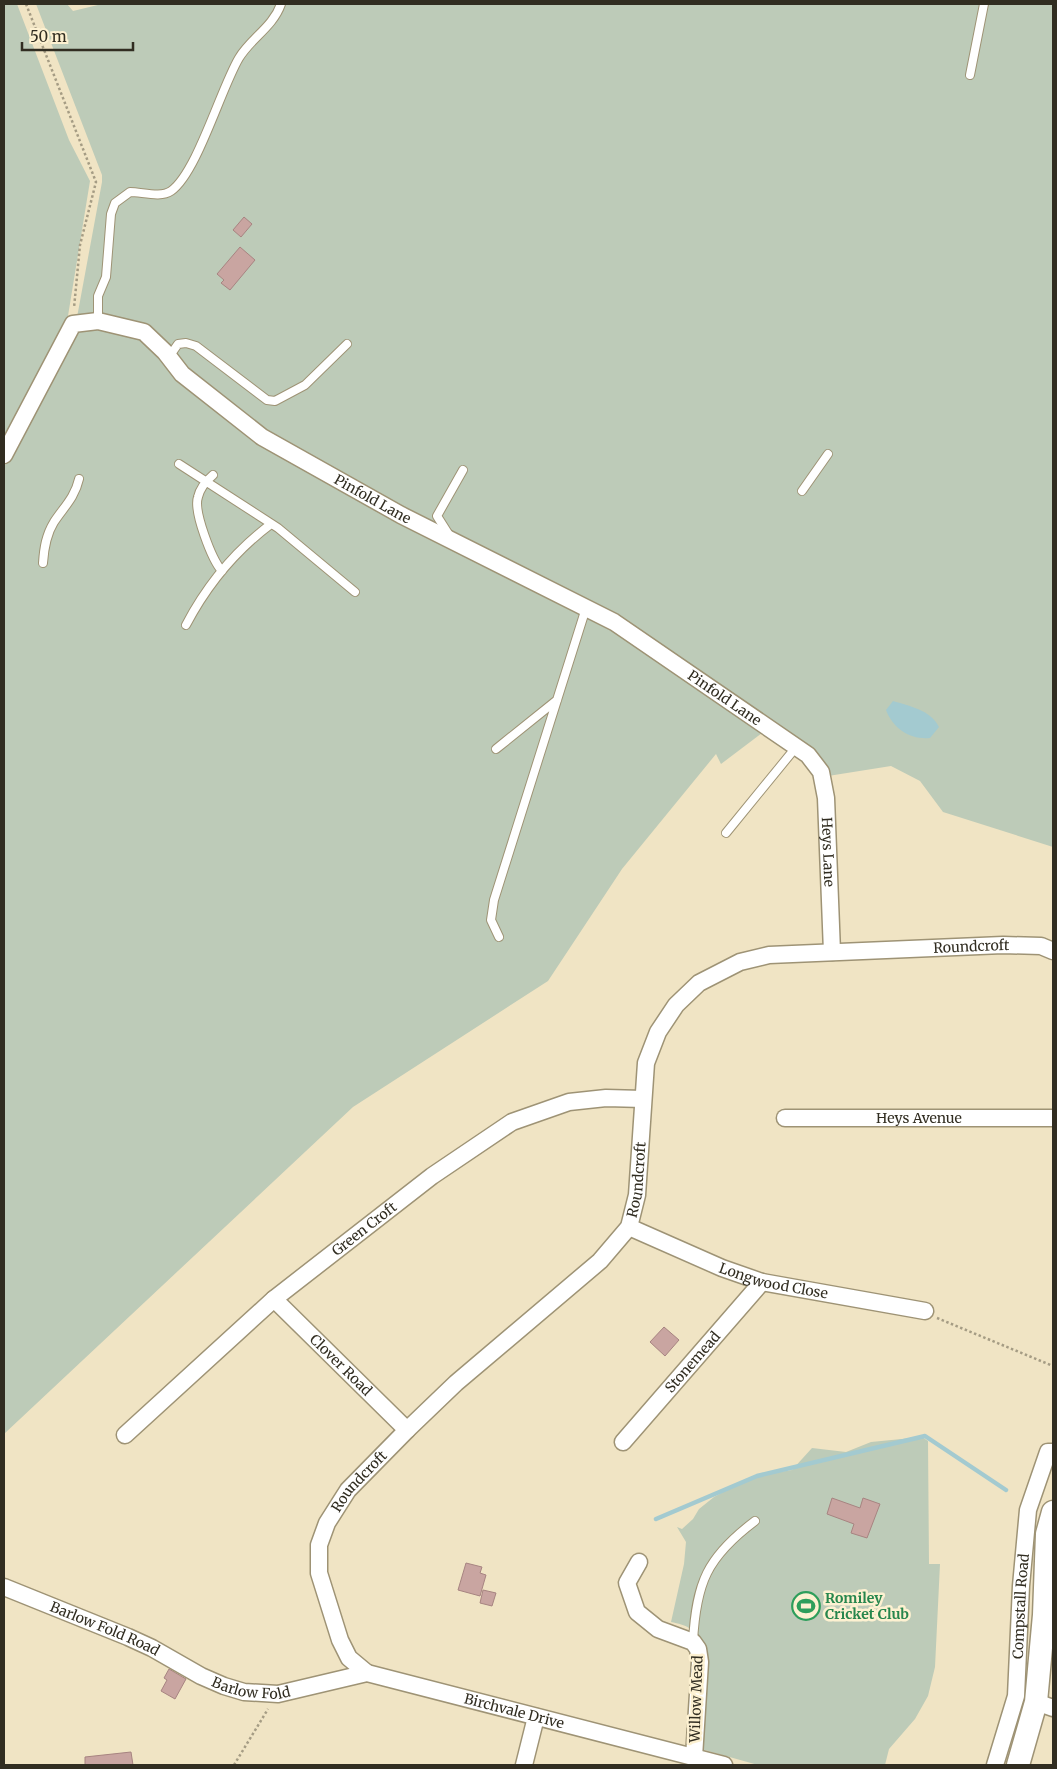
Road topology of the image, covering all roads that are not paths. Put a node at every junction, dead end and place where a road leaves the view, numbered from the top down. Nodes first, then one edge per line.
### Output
1 (281, 4) edge
2 (984, 4) edge
3 (970, 75) dead end
4 (98, 321) junction
5 (347, 344) dead end
6 (169, 357) junction
7 (828, 454) dead end
8 (4, 455) edge
9 (179, 464) dead end
10 (463, 470) dead end
11 (213, 474) dead end
12 (79, 479) dead end
13 (206, 481) junction
14 (802, 491) dead end
15 (272, 524) junction
16 (450, 540) junction
17 (44, 563) dead end
18 (222, 571) junction
19 (355, 592) dead end
20 (586, 608) junction
21 (186, 625) dead end
22 (557, 700) junction
23 (496, 749) dead end
24 (803, 751) junction
25 (726, 833) dead end
26 (498, 937) dead end
27 (1053, 951) edge
28 (832, 952) junction
29 (643, 1099) junction
30 (785, 1118) dead end
31 (1053, 1118) edge
32 (629, 1228) junction
33 (762, 1282) junction
34 (274, 1299) junction
35 (925, 1311) road end
36 (407, 1430) junction
37 (125, 1435) dead end
38 (623, 1442) dead end
39 (1053, 1452) edge
40 (1053, 1512) edge
41 (755, 1521) dead end
42 (639, 1562) dead end
43 (4, 1587) edge
44 (693, 1642) junction
45 (367, 1673) junction
46 (201, 1676) joint
47 (303, 1688) joint
48 (1044, 1705) edge
49 (536, 1717) junction
50 (694, 1757) junction
51 (524, 1765) edge
52 (724, 1765) edge
53 (995, 1765) edge
54 (1018, 1765) edge

1 - 4 lane
2 - 3 lane
4 - 6 street, Pinfold Lane
4 - 8 street, Pinfold Lane
5 - 6 lane
6 - 16 street, Pinfold Lane
7 - 14 lane
9 - 13 lane
10 - 16 lane
11 - 13 lane
12 - 17 lane
13 - 15 lane
13 - 18 lane
15 - 18 lane
15 - 19 lane
16 - 20 street, Pinfold Lane
18 - 21 lane
20 - 22 lane
20 - 24 street, Pinfold Lane
22 - 23 lane
22 - 26 lane
24 - 25 lane
24 - 28 street, Heys Lane
27 - 28 street, Roundcroft
28 - 29 street, Roundcroft
29 - 32 street, Roundcroft
29 - 34 street, Green Croft
30 - 31 street, Heys Avenue
32 - 33 street, Longwood Close
32 - 36 street, Roundcroft
33 - 35 street, Longwood Close
33 - 38 street, Stonemead
34 - 36 street, Clover Road
34 - 37 street, Green Croft
36 - 45 street, Roundcroft
39 - 53 street, Compstall Road
40 - 48 main road, Compstall Road
41 - 44 lane
42 - 44 street, Willow Mead
43 - 46 street, Barlow Fold Road
44 - 50 street, Willow Mead
45 - 47 street, Birchvale Drive
45 - 49 street, Birchvale Drive
46 - 47 street, Barlow Fold
48 - 54 main road, Compstall Road
49 - 50 street, Birchvale Drive
49 - 51 street
50 - 52 street, Birchvale Drive

